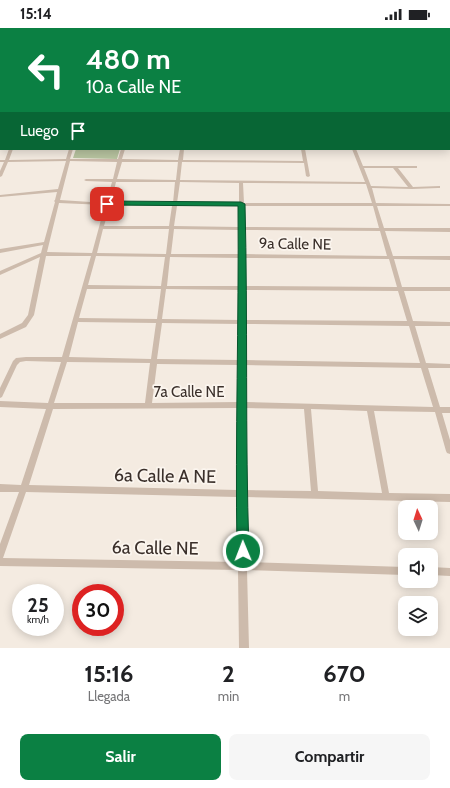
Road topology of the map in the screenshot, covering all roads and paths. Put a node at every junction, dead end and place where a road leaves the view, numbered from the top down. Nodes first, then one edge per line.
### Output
1 (11, 150) edge
2 (71, 150) edge
3 (123, 150) edge
4 (182, 150) edge
5 (302, 150) edge
6 (354, 150) edge
7 (7, 160) junction
8 (67, 160) junction
9 (120, 160) junction
10 (0, 161) edge
11 (181, 161) junction
12 (305, 162) junction
13 (362, 167) junction
14 (415, 167) dead end
15 (395, 168) junction
16 (0, 176) edge
17 (308, 176) dead end
18 (86, 180) dead end
19 (114, 181) junction
20 (178, 181) junction
21 (241, 182) junction
22 (368, 185) junction
23 (438, 187) dead end
24 (412, 188) junction
25 (59, 190) junction
26 (0, 196) edge
27 (56, 201) junction
28 (174, 203) junction
29 (107, 204) junction
30 (241, 204) junction
31 (375, 205) junction
32 (450, 205) edge
33 (102, 227) junction
34 (172, 228) junction
35 (242, 228) junction
36 (382, 230) junction
37 (450, 230) edge
38 (46, 244) junction
39 (0, 251) edge
40 (43, 254) junction
41 (95, 254) junction
42 (168, 255) junction
43 (242, 256) junction
44 (390, 257) junction
45 (450, 258) edge
46 (0, 273) edge
47 (86, 287) junction
48 (164, 287) junction
49 (243, 288) junction
50 (400, 289) junction
51 (450, 289) edge
52 (76, 320) junction
53 (159, 320) junction
54 (243, 322) junction
55 (411, 324) junction
56 (450, 324) edge
57 (0, 338) edge
58 (66, 359) junction
59 (155, 361) junction
60 (242, 362) junction
61 (424, 365) junction
62 (450, 366) edge
63 (0, 395) edge
64 (0, 404) edge
65 (148, 405) junction
66 (242, 405) junction
67 (50, 406) junction
68 (307, 407) junction
69 (370, 408) junction
70 (438, 409) junction
71 (450, 410) edge
72 (450, 451) edge
73 (0, 488) edge
74 (24, 488) junction
75 (242, 493) junction
76 (315, 495) junction
77 (386, 496) junction
78 (450, 498) edge
79 (0, 555) edge
80 (0, 562) edge
81 (243, 566) junction
82 (398, 571) edge
83 (438, 571) edge
84 (450, 572) edge
85 (244, 648) edge

1 - 7 street
2 - 8 street
3 - 9 street
4 - 11 street
5 - 12 street
6 - 13 street
7 - 8 street
7 - 10 street
7 - 16 street
8 - 9 street
8 - 25 street
9 - 11 street
9 - 19 street
11 - 12 street
11 - 20 street
12 - 17 street
13 - 15 street
13 - 22 street
14 - 15 street
15 - 24 street
18 - 19 street
19 - 20 street
19 - 29 street
20 - 21 street
20 - 28 street
21 - 22 street
21 - 30 street
22 - 24 street
22 - 31 street
23 - 24 street
25 - 26 street
25 - 27 street
27 - 29 street
27 - 38 street
28 - 29 street
28 - 30 street
28 - 34 street
29 - 33 street
30 - 31 street
30 - 35 street
31 - 32 street
31 - 36 street
33 - 34 street
33 - 41 street
34 - 35 street
34 - 42 street
35 - 36 street
35 - 43 street
36 - 37 street
36 - 44 street
38 - 39 street
38 - 40 street
40 - 41 street, 9a Calle NE
40 - 46 street
40 - 57 street
41 - 42 street, 9a Calle NE
41 - 47 street
42 - 43 street, 9a Calle NE
42 - 48 street
43 - 44 street, 9a Calle NE
43 - 49 street
44 - 45 street, 9a Calle NE
44 - 50 street
47 - 48 street
47 - 52 street
48 - 49 street
48 - 53 street
49 - 50 street
49 - 54 street
50 - 51 street
50 - 55 street
52 - 53 street
52 - 58 street
53 - 54 street
53 - 59 street
54 - 55 street
54 - 60 street
55 - 56 street
55 - 61 street
58 - 59 street
58 - 63 street
58 - 67 street
59 - 60 street
59 - 65 street
60 - 61 street
60 - 66 street
61 - 62 street
61 - 70 street
64 - 67 street, 7a Calle NE
65 - 66 street, 7a Calle NE
65 - 67 street, 7a Calle NE
66 - 68 street, 7a Calle NE
66 - 75 street
67 - 74 street
68 - 69 street, 7a Calle NE
68 - 76 street
69 - 70 street, 7a Calle NE
69 - 77 street
70 - 71 street, 7a Calle NE
70 - 72 street
73 - 74 street, 6a Calle A NE
74 - 75 street, 6a Calle A NE
74 - 79 street
75 - 76 street, 6a Calle A NE
75 - 81 street
76 - 77 street, 6a Calle A NE
77 - 78 street, 6a Calle A NE
80 - 81 street, 6a Calle NE
81 - 82 street, 6a Calle NE
81 - 85 street
83 - 84 street

